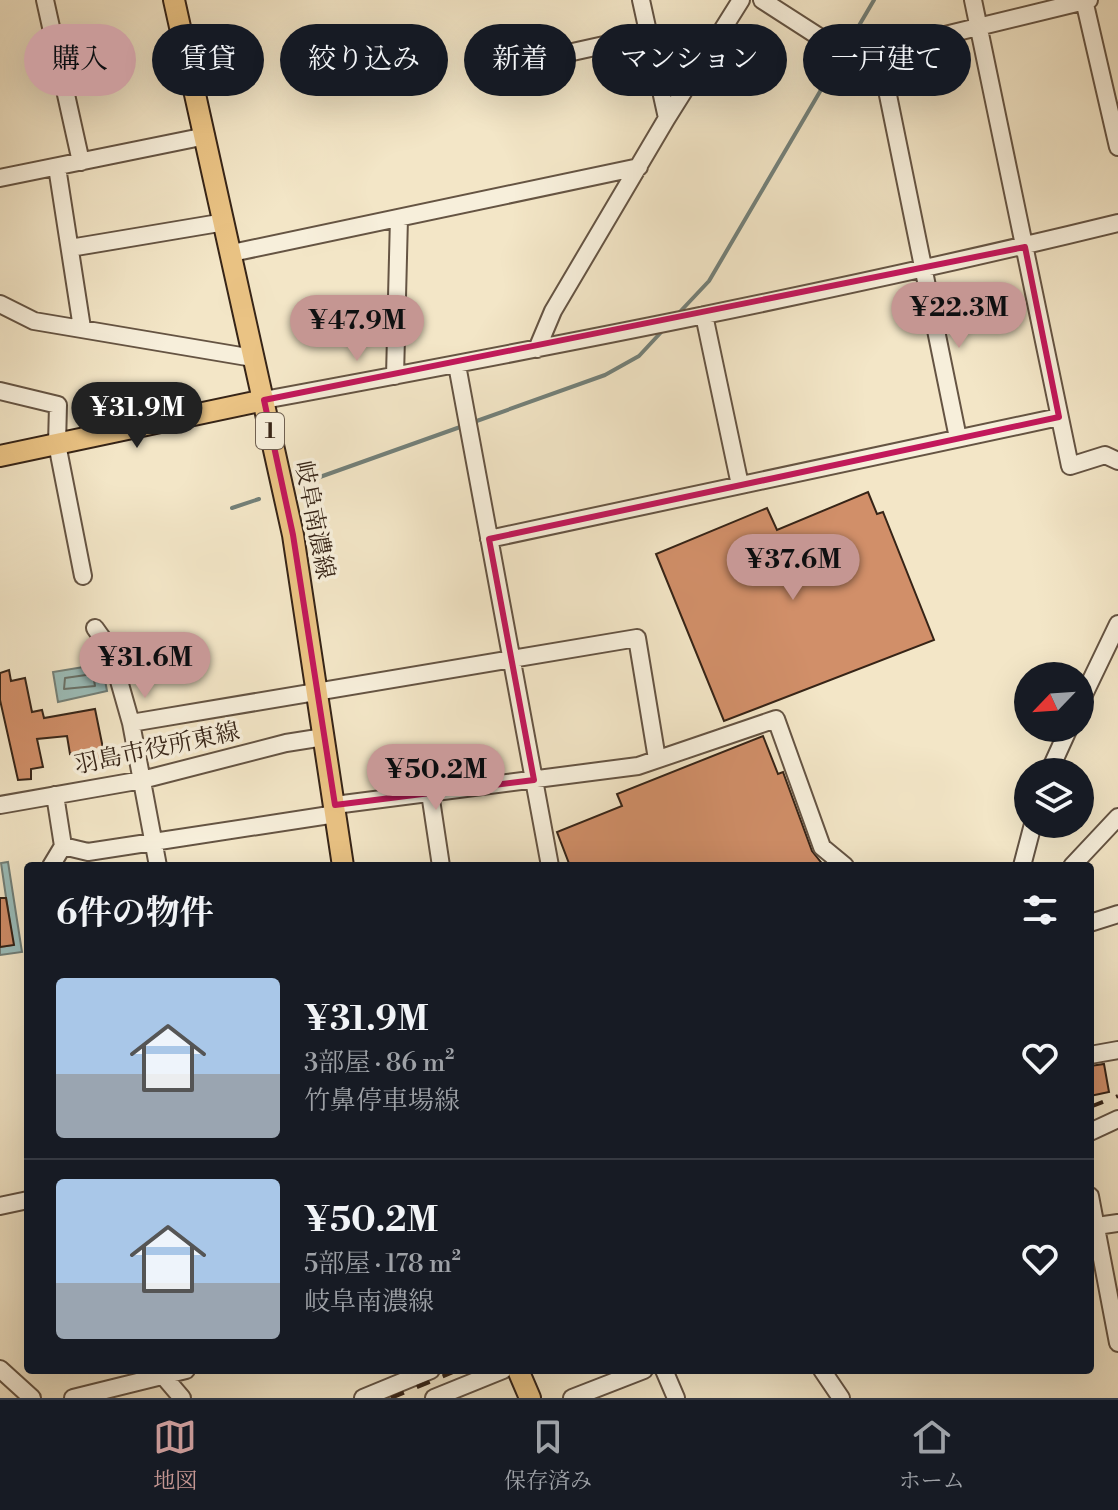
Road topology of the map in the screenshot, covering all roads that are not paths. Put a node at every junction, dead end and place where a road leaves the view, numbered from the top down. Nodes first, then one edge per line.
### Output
1 (45, 0) edge
2 (174, 0) edge
3 (641, 0) edge
4 (741, 0) edge
5 (762, 0) edge
6 (973, 0) edge
7 (1086, 0) edge
8 (646, 24) edge
9 (803, 26) edge
10 (978, 27) junction
11 (971, 29) edge
12 (662, 96) edge
13 (888, 96) edge
14 (667, 118) junction
15 (206, 136) junction
16 (1118, 147) edge
17 (81, 162) junction
18 (57, 167) junction
19 (639, 167) junction
20 (0, 178) edge
21 (399, 218) junction
22 (225, 222) junction
23 (1118, 223) edge
24 (1025, 247) junction
25 (70, 248) junction
26 (232, 253) junction
27 (923, 270) junction
28 (0, 304) edge
29 (702, 315) junction
30 (82, 328) junction
31 (537, 349) junction
32 (253, 358) junction
33 (457, 365) junction
34 (395, 376) junction
35 (0, 391) edge
36 (264, 400) junction
37 (1059, 417) junction
38 (958, 438) junction
39 (57, 444) junction
40 (0, 456) edge
41 (1118, 461) edge
42 (740, 485) junction
43 (489, 539) junction
44 (83, 576) dead end
45 (1118, 624) edge
46 (95, 628) dead end
47 (511, 660) junction
48 (1094, 674) edge
49 (317, 689) junction
50 (131, 723) junction
51 (324, 737) junction
52 (657, 759) junction
53 (142, 780) junction
54 (534, 780) junction
55 (430, 793) junction
56 (55, 795) junction
57 (0, 805) edge
58 (335, 809) junction
59 (1118, 817) edge
60 (1029, 838) edge
61 (154, 843) junction
62 (63, 846) junction
63 (53, 862) edge
64 (157, 862) edge
65 (342, 862) edge
66 (440, 862) edge
67 (549, 862) edge
68 (840, 862) edge
69 (1023, 862) edge
70 (1076, 862) edge
71 (1118, 914) edge
72 (1094, 922) edge
73 (1118, 1050) edge
74 (1094, 1054) edge
75 (1118, 1119) edge
76 (1094, 1130) edge
77 (24, 1201) edge
78 (0, 1206) edge
79 (1118, 1223) edge
80 (1094, 1227) edge
81 (1094, 1232) edge
82 (1118, 1343) edge
83 (0, 1369) edge
84 (421, 1374) edge
85 (493, 1374) edge
86 (520, 1374) edge
87 (634, 1374) edge
88 (666, 1374) edge
89 (825, 1374) edge
90 (155, 1375) edge
91 (32, 1398) edge
92 (73, 1398) edge
93 (149, 1398) edge
94 (182, 1398) edge
95 (363, 1398) edge
96 (434, 1398) edge
97 (530, 1398) edge
98 (572, 1398) edge
99 (676, 1398) edge
100 (841, 1398) edge

1 - 17 street
2 - 15 main road, 岐阜南濃線 / 1
3 - 8 street
4 - 14 street
5 - 9 street
6 - 10 street
7 - 10 street
7 - 16 street
10 - 11 street
10 - 24 street
12 - 14 street
13 - 27 street
14 - 19 street
15 - 17 street
15 - 22 main road, 岐阜南濃線 / 1
17 - 18 street
18 - 20 street
18 - 25 street
19 - 21 street
19 - 31 street
21 - 26 street
21 - 34 street
22 - 25 street
22 - 26 main road, 岐阜南濃線 / 1
23 - 24 street
24 - 27 street
24 - 37 street
25 - 30 street
26 - 32 main road, 岐阜南濃線 / 1
27 - 29 street
27 - 38 street
28 - 30 street
29 - 31 street
29 - 42 street
30 - 32 street
31 - 33 street
32 - 36 main road, 岐阜南濃線 / 1
33 - 34 street
33 - 43 street
34 - 36 street
35 - 39 street
36 - 39 main road
36 - 49 main road, 岐阜南濃線 / 1
37 - 38 street
37 - 41 street
38 - 42 street
39 - 40 main road
39 - 44 street
42 - 43 street
43 - 47 street
45 - 48 street
46 - 50 street
47 - 49 street
47 - 52 street
47 - 54 street
49 - 50 street
49 - 51 main road, 岐阜南濃線 / 1
50 - 53 street
51 - 53 street, 羽島市役所東線
51 - 58 main road, 岐阜南濃線 / 1
52 - 54 street
52 - 68 street
53 - 56 street, 羽島市役所東線
53 - 61 street
54 - 55 street
54 - 67 street
55 - 58 street
55 - 66 street
56 - 57 street, 羽島市役所東線
56 - 62 street
58 - 61 street
58 - 65 main road, 岐阜南濃線 / 1
59 - 70 street
60 - 69 street
61 - 62 street
61 - 64 street
62 - 63 street
71 - 72 street
73 - 74 street
75 - 76 street
77 - 78 street
79 - 80 street
81 - 82 street
83 - 91 street
84 - 95 street
85 - 96 street
86 - 97 main road
87 - 98 street
88 - 99 street
89 - 100 street
90 - 92 street
90 - 93 street
90 - 94 street

